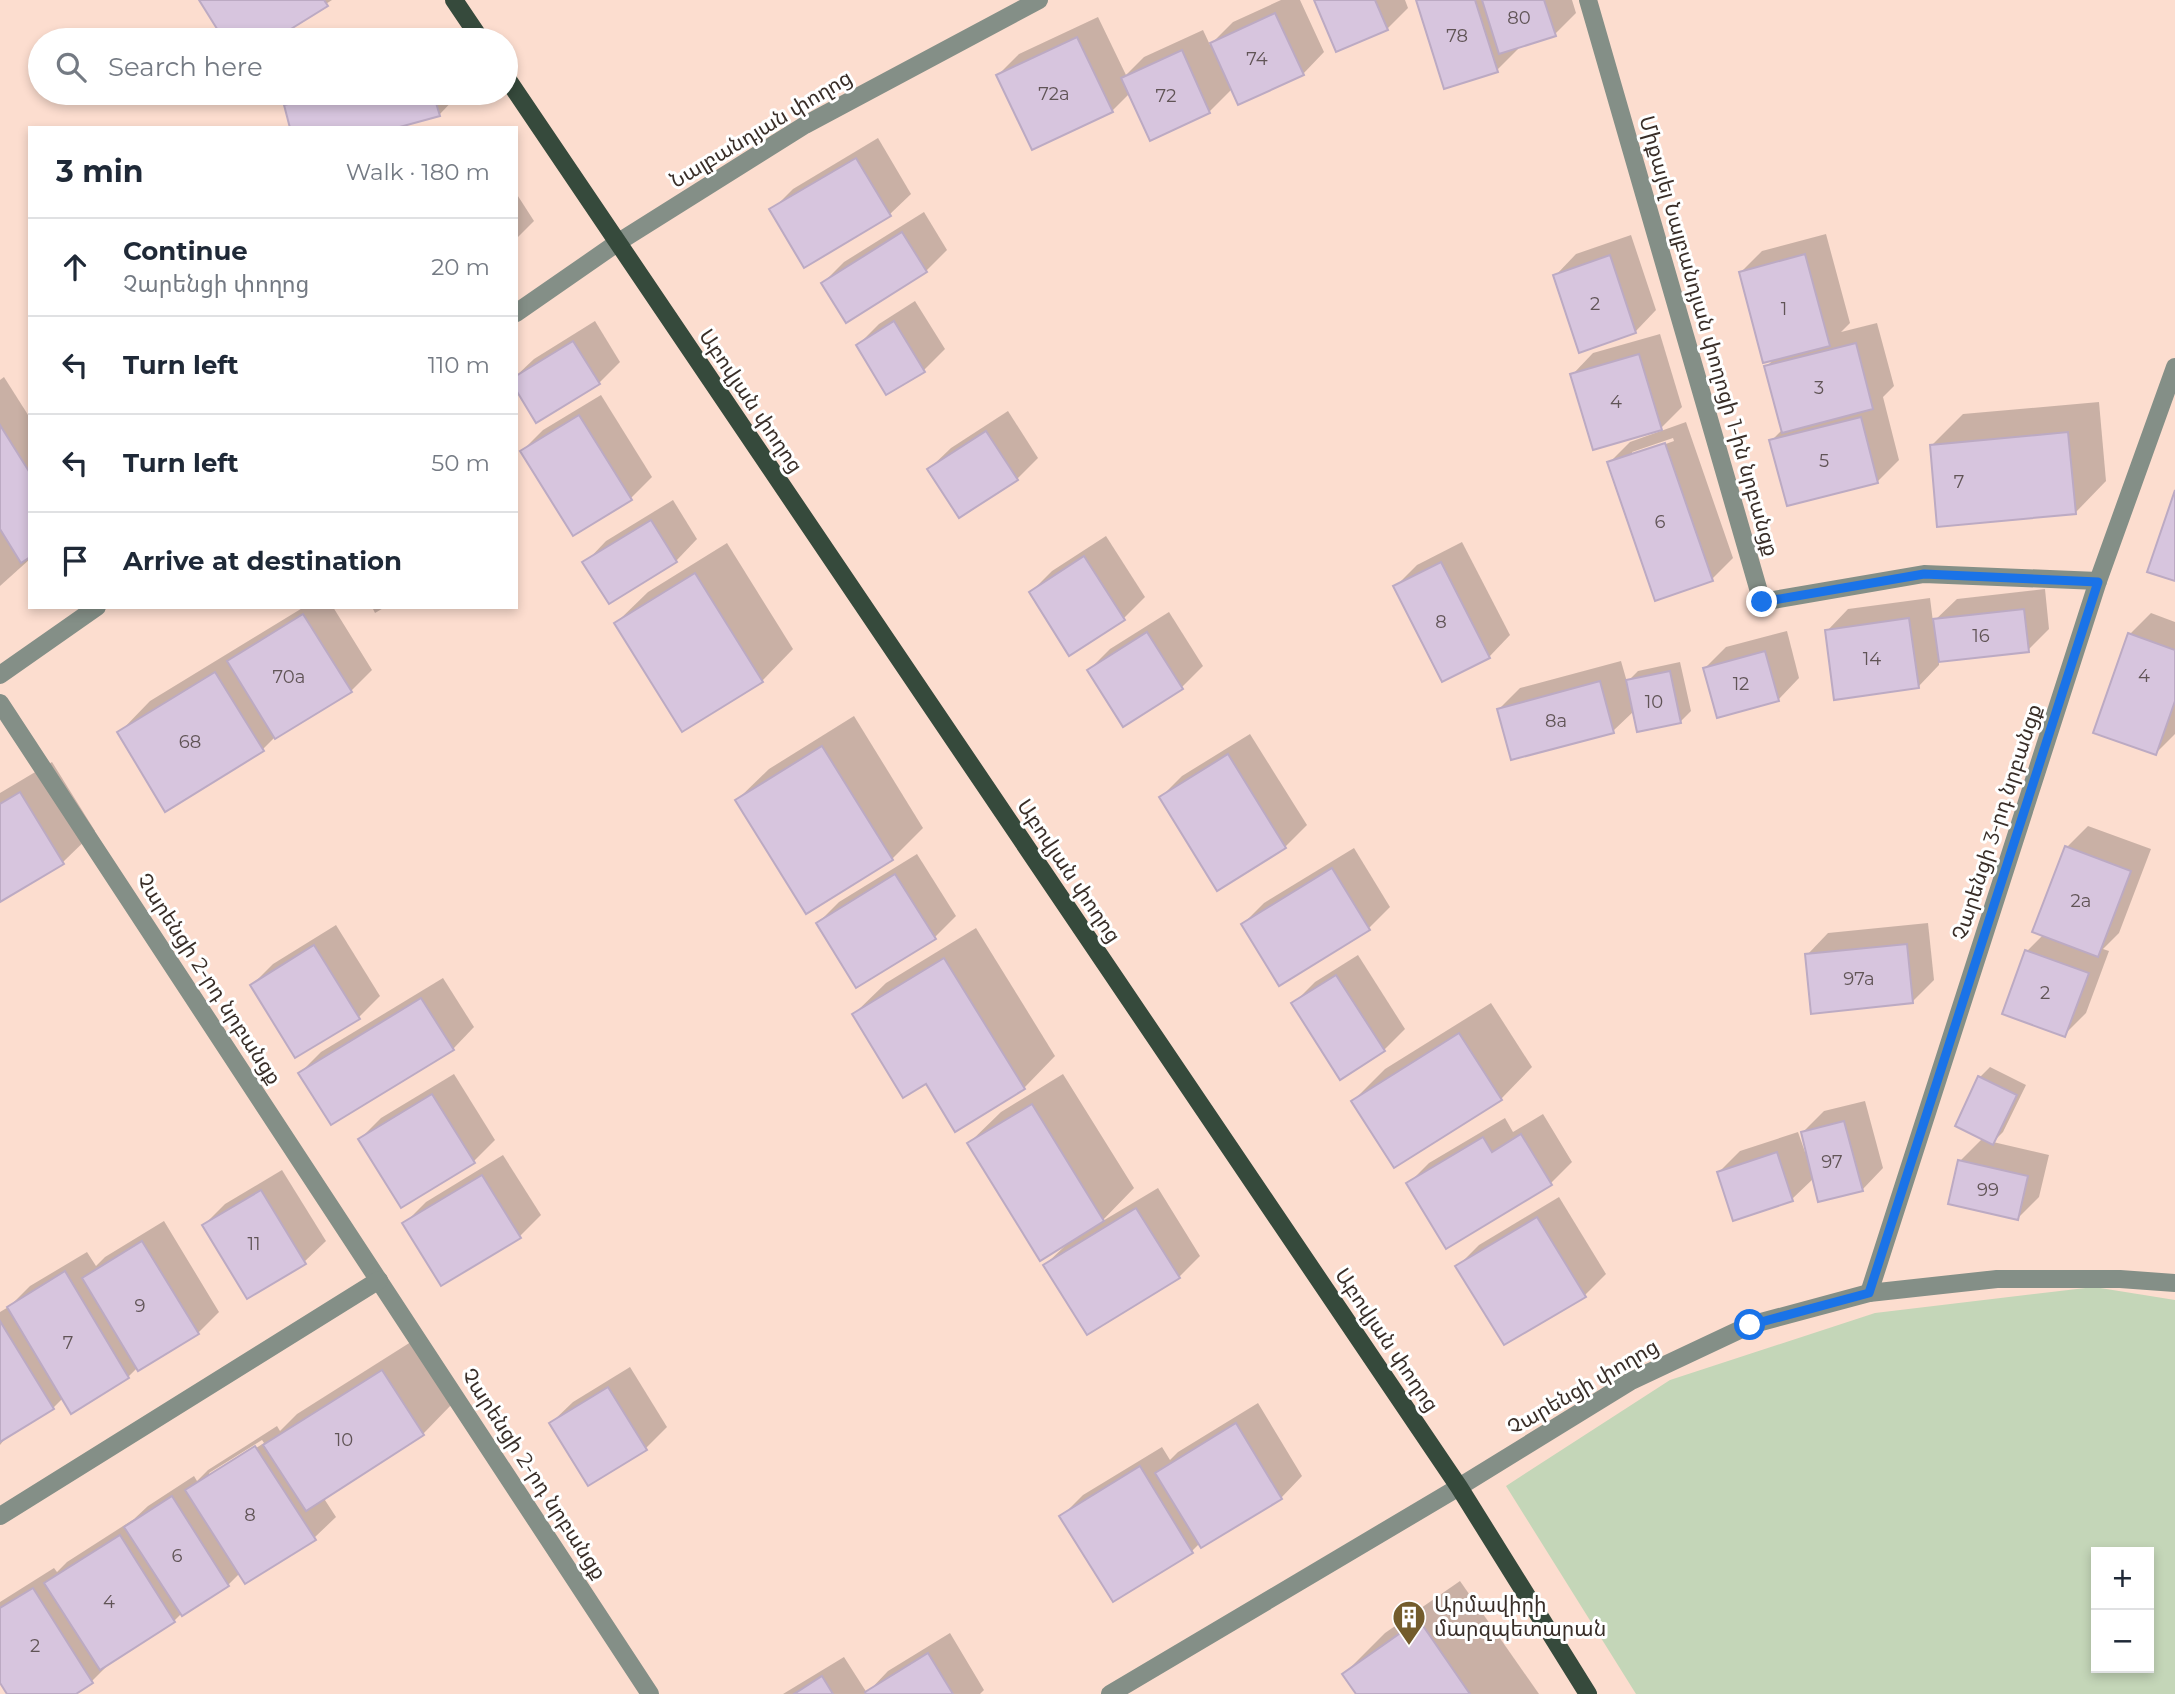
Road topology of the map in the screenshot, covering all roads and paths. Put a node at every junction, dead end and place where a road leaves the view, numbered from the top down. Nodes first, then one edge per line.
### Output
1 (454, 0) edge
2 (1039, 0) edge
3 (1588, 0) edge
4 (473, 28) edge
5 (518, 95) edge
6 (617, 243) junction
7 (518, 312) edge
8 (2175, 367) edge
9 (2098, 582) junction
10 (94, 609) edge
11 (0, 676) edge
12 (0, 703) edge
13 (379, 1280) junction
14 (2175, 1283) edge
15 (1869, 1293) junction
16 (1459, 1487) junction
17 (0, 1516) edge
18 (650, 1694) edge
19 (1110, 1694) edge
20 (1588, 1694) edge

1 - 4 main road
2 - 6 street, Նալբանդյան փողոց
3 - 9 street, Միքայել Նալբանդյան փողոցի 1-ին նրբանցք
5 - 6 main road, Աբովյան փողոց
6 - 7 street, Նալբանդյան փողոց
6 - 16 main road, Աբովյան փողոց
8 - 9 street, Չարենցի 3-րդ նրբանցք
9 - 15 street, Չարենցի 3-րդ նրբանցք
10 - 11 street
12 - 13 street, Չարենցի 2-րդ նրբանցք
13 - 17 street
13 - 18 street, Չարենցի 2-րդ նրբանցք
14 - 15 street, Չարենցի փողոց
15 - 16 street, Չարենցի փողոց
16 - 19 street, Չարենցի փողոց
16 - 20 main road, Աբովյան փողոց

